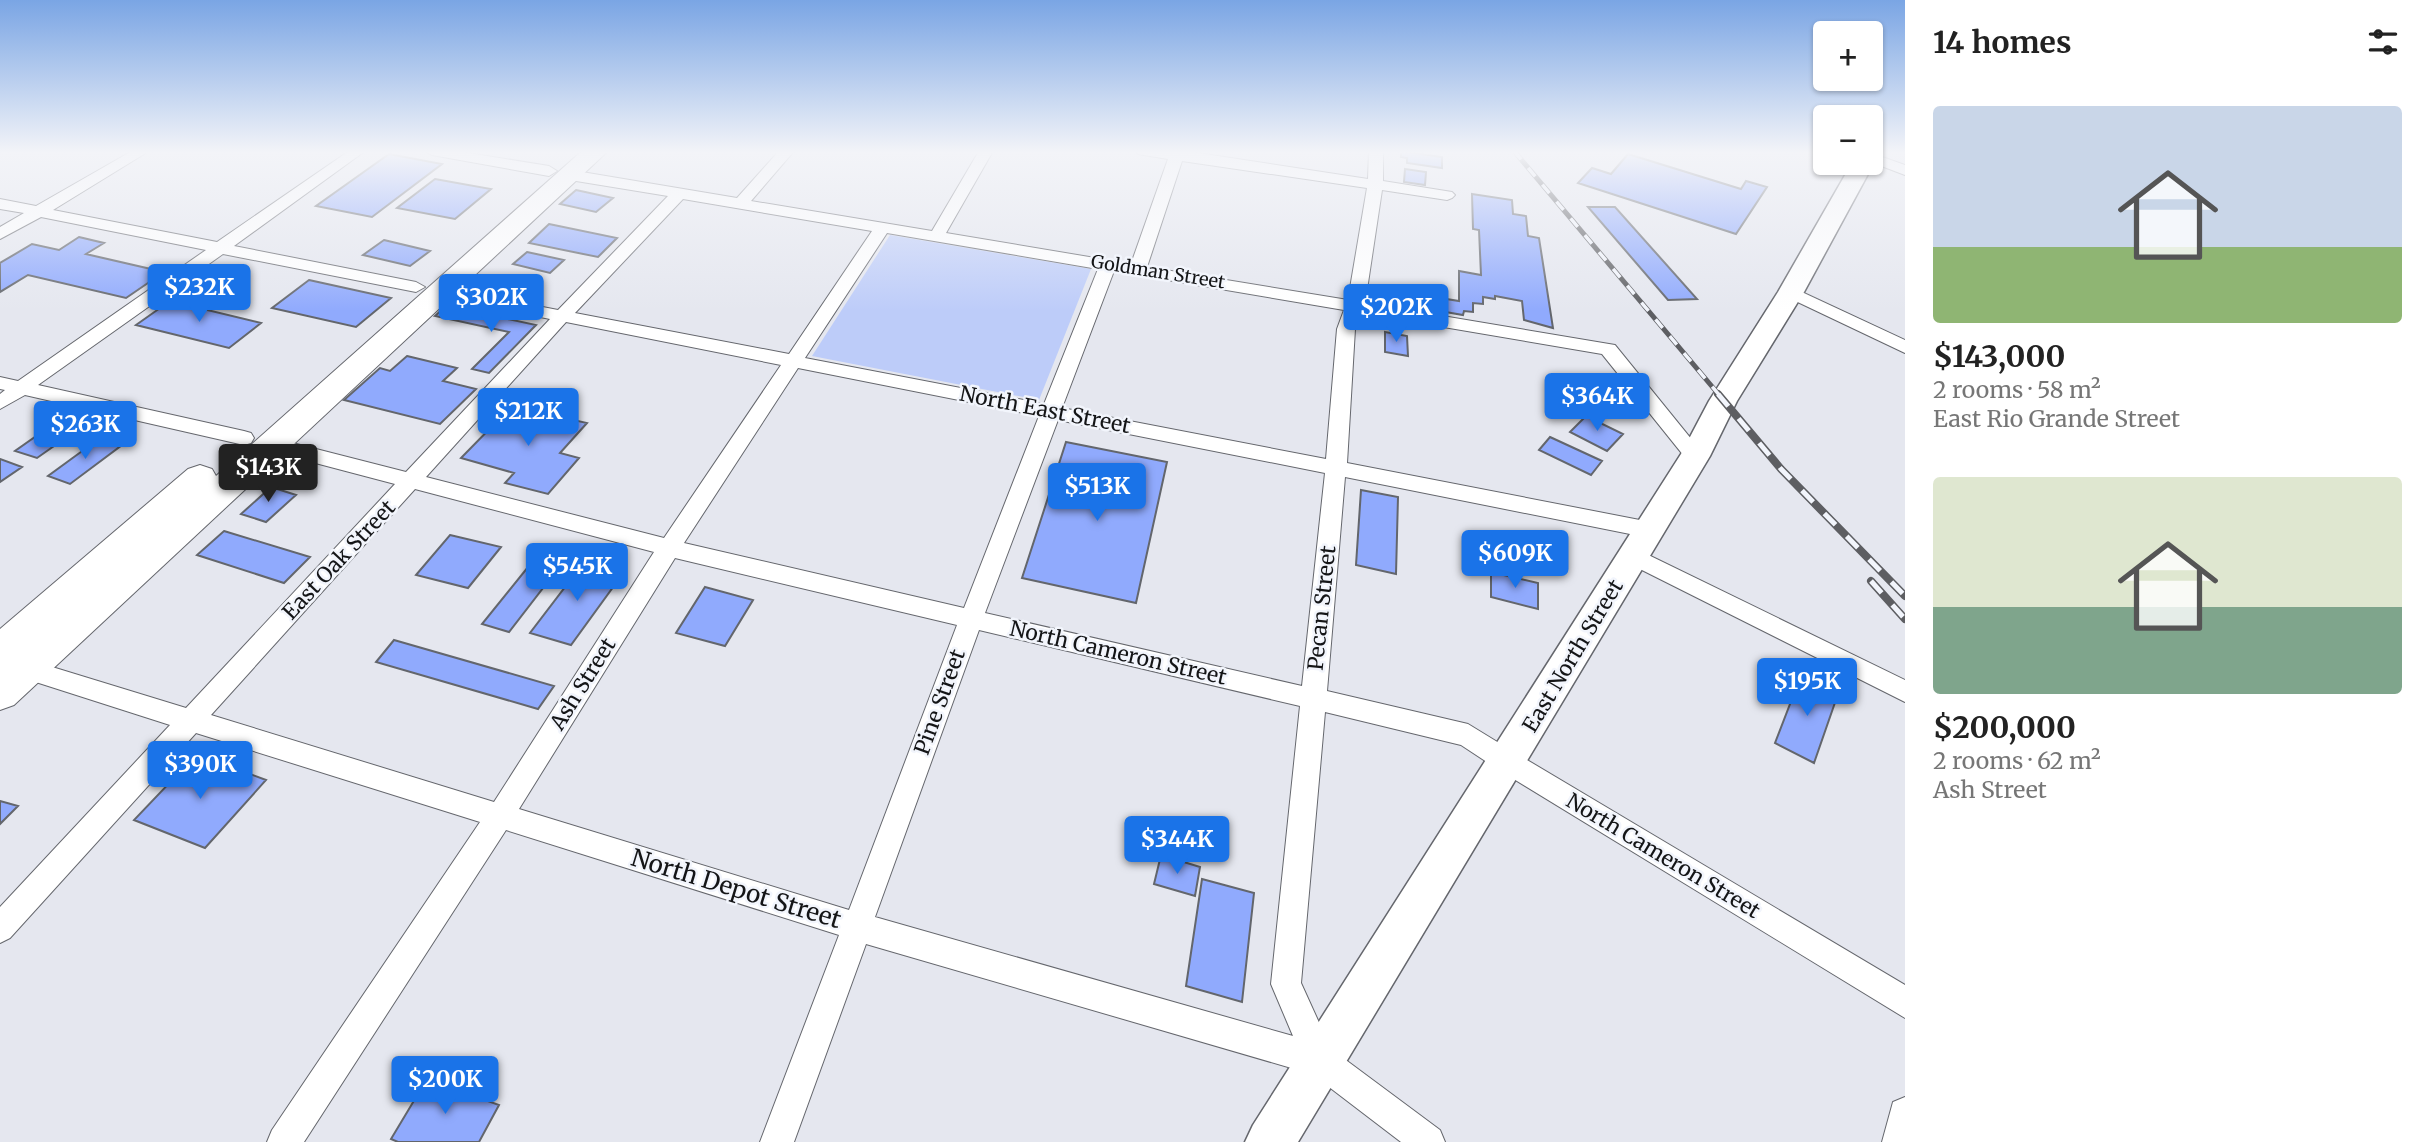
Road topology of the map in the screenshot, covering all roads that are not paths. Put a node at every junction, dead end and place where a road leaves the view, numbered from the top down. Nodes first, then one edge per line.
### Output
1 (1, 204) edge
2 (52, 204) edge
3 (283, 204) edge
4 (521, 204) edge
5 (536, 204) edge
6 (669, 204) edge
7 (749, 204) edge
8 (955, 204) edge
9 (1160, 204) edge
10 (1372, 204) edge
11 (1840, 204) edge
12 (39, 212) junction
13 (883, 227) junction
14 (0, 234) edge
15 (936, 237) junction
16 (223, 247) junction
17 (1108, 264) junction
18 (1138, 269) junction
19 (428, 290) junction
20 (1791, 292) junction
21 (1354, 304) junction
22 (563, 315) junction
23 (1905, 347) edge
24 (796, 361) junction
25 (0, 383) edge
26 (21, 388) junction
27 (0, 403) edge
28 (1049, 411) junction
29 (258, 442) junction
30 (1695, 456) junction
31 (1336, 467) junction
32 (412, 482) junction
33 (1642, 543) junction
34 (669, 548) junction
35 (971, 620) junction
36 (13, 661) edge
37 (1905, 692) edge
38 (0, 693) edge
39 (1312, 698) junction
40 (189, 720) junction
41 (1508, 762) junction
42 (500, 816) junction
43 (858, 926) junction
44 (0, 928) edge
45 (1905, 1002) edge
46 (1320, 1060) junction
47 (1905, 1114) edge
48 (284, 1142) edge
49 (776, 1142) edge
50 (1270, 1142) edge
51 (1429, 1142) edge
52 (1899, 1142) edge

1 - 12 street, North East Street
2 - 12 street
3 - 16 street
4 - 19 main road
5 - 19 main road
6 - 22 street, East Oak Street
7 - 13 street, Goldman Street
8 - 15 street
9 - 18 street
10 - 21 street, Pecan Street
11 - 20 street, East North Street
12 - 14 street
12 - 16 street, North East Street
13 - 15 street, Goldman Street
13 - 24 street, Ash Street
15 - 17 street, Goldman Street
16 - 19 street, North East Street
16 - 26 street
17 - 18 street, Goldman Street
17 - 28 street, Pine Street
18 - 21 street, Goldman Street
19 - 22 street, North East Street
19 - 29 main road
20 - 23 street
20 - 30 street, East North Street
21 - 30 street, Goldman Street
21 - 31 street, Pecan Street
22 - 24 street, North East Street
22 - 32 street, East Oak Street
24 - 28 street, North East Street
24 - 34 street, Ash Street
25 - 26 street, North Cameron Street
26 - 27 street
26 - 29 street, North Cameron Street
28 - 31 street, North East Street
28 - 35 street, Pine Street
29 - 32 street, North Cameron Street
29 - 36 main road
30 - 33 street, East North Street
31 - 33 street, North East Street
31 - 39 street, Pecan Street
32 - 34 street, North Cameron Street
32 - 40 street, East Oak Street
33 - 37 street, North East Street
33 - 41 street, East North Street
34 - 35 street, North Cameron Street
34 - 42 street, Ash Street
35 - 39 street, North Cameron Street
35 - 43 street, Pine Street
36 - 38 main road
36 - 40 street, North Depot Street
39 - 41 street, North Cameron Street
39 - 46 street, Pecan Street
40 - 42 street, North Depot Street
40 - 44 street, East Oak Street
41 - 45 street, North Cameron Street
41 - 46 street, East North Street
42 - 43 street, North Depot Street
42 - 48 street, Ash Street
43 - 46 street, North Depot Street
43 - 49 street, Pine Street
46 - 50 street, East North Street
46 - 51 street, North Depot Street
47 - 52 street

